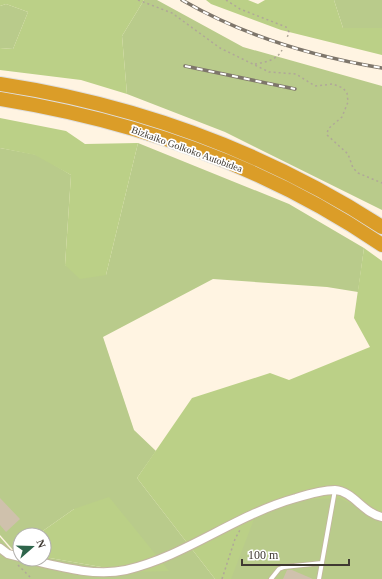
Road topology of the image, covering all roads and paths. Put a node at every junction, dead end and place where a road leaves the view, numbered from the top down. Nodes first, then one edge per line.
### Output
1 (138, 0) edge
2 (226, 0) edge
3 (287, 38) dead end
4 (282, 50) dead end
5 (255, 64) junction
6 (0, 84) edge
7 (0, 99) edge
8 (382, 183) edge
9 (382, 227) edge
10 (382, 245) edge
11 (335, 490) junction
12 (382, 517) edge
13 (242, 527) dead end
14 (3, 552) edge
15 (322, 563) junction
16 (52, 564) edge
17 (32, 579) edge
18 (222, 579) edge
19 (271, 579) edge
20 (319, 579) edge

1 - 5 path
2 - 3 path
4 - 5 path
5 - 8 path
6 - 9 highway, Bizkaiko Golkoko Autobidea
7 - 10 highway, Bizkaiko Golkoko Autobidea
11 - 12 street
11 - 15 lane
11 - 16 street
13 - 18 path
14 - 17 path
15 - 19 lane
15 - 20 lane

